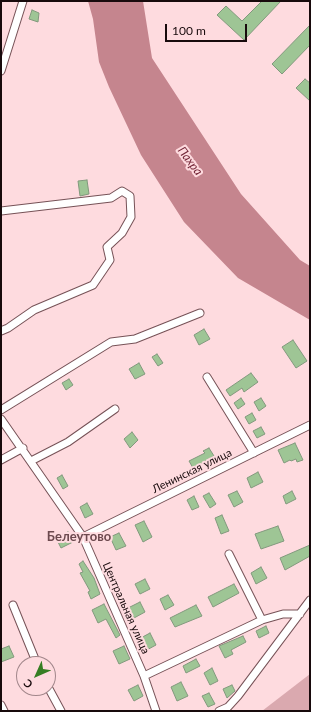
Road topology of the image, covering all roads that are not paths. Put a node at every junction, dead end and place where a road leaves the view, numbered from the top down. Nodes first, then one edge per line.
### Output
1 (23, 1) edge
2 (1, 71) edge
3 (1, 212) edge
4 (200, 312) dead end
5 (1, 331) edge
6 (207, 376) dead end
7 (115, 409) dead end
8 (1, 410) edge
9 (1, 419) edge
10 (310, 425) edge
11 (23, 448) junction
12 (254, 453) junction
13 (1, 460) edge
14 (31, 461) junction
15 (83, 537) junction
16 (230, 554) dead end
17 (310, 600) edge
18 (13, 605) dead end
19 (300, 614) junction
20 (262, 620) junction
21 (33, 656) edge
22 (144, 676) junction
23 (53, 696) edge
24 (1, 705) edge
25 (4, 711) edge
26 (61, 711) edge
27 (156, 711) edge
28 (219, 711) edge

1 - 2 street
3 - 5 street
4 - 8 street
6 - 12 street
7 - 14 street
9 - 11 street, Центральная улица
10 - 12 street, Ленинская улица
11 - 13 street
11 - 14 street, Центральная улица
12 - 15 street, Ленинская улица
14 - 15 street, Центральная улица
15 - 22 street, Центральная улица
16 - 20 street
17 - 19 street
18 - 21 street
19 - 20 street
19 - 28 street
20 - 22 street
22 - 27 street, Центральная улица
23 - 26 street
24 - 25 street

